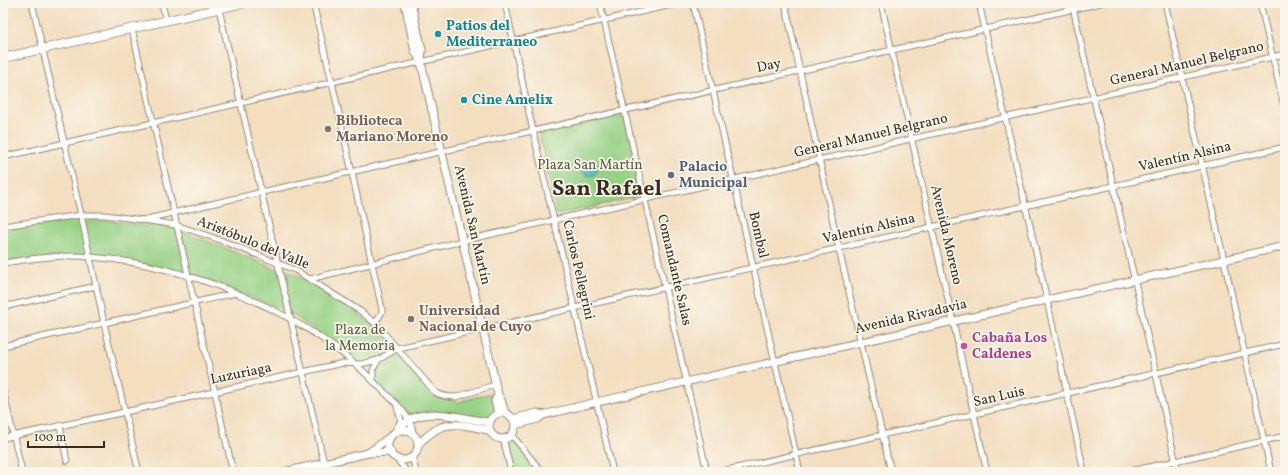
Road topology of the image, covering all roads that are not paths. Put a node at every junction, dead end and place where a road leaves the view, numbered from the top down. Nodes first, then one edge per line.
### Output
1 (32, 3) edge
2 (162, 3) edge
3 (243, 3) edge
4 (313, 3) edge
5 (405, 3) edge
6 (411, 3) edge
7 (505, 3) edge
8 (600, 3) edge
9 (680, 3) edge
10 (693, 3) edge
11 (786, 3) edge
12 (881, 3) edge
13 (979, 3) edge
14 (1072, 3) edge
15 (1101, 3) edge
16 (1165, 3) edge
17 (1260, 3) edge
18 (220, 9) junction
19 (1074, 9) junction
20 (604, 20) junction
21 (166, 21) junction
22 (132, 29) junction
23 (985, 29) junction
24 (513, 41) junction
25 (42, 49) junction
26 (891, 50) junction
27 (1285, 54) edge
28 (1273, 57) junction
29 (3, 58) edge
30 (421, 62) junction
31 (800, 71) junction
32 (1182, 78) junction
33 (332, 82) junction
34 (713, 90) junction
35 (1094, 98) junction
36 (241, 103) junction
37 (625, 110) junction
38 (1285, 110) edge
39 (1005, 118) junction
40 (153, 124) junction
41 (533, 131) junction
42 (912, 139) junction
43 (64, 143) junction
44 (1285, 147) edge
45 (442, 152) junction
46 (3, 157) edge
47 (820, 160) junction
48 (1203, 166) junction
49 (351, 172) junction
50 (733, 180) junction
51 (1114, 186) junction
52 (262, 192) junction
53 (645, 200) junction
54 (1026, 206) junction
55 (173, 213) junction
56 (81, 215) junction
57 (143, 220) junction
58 (554, 220) junction
59 (176, 225) junction
60 (3, 226) edge
61 (932, 227) junction
62 (462, 241) junction
63 (1285, 246) edge
64 (839, 249) junction
65 (90, 257) junction
66 (1224, 260) junction
67 (3, 263) edge
68 (278, 263) junction
69 (373, 263) junction
70 (754, 268) junction
71 (188, 275) junction
72 (310, 279) junction
73 (1135, 280) junction
74 (96, 286) junction
75 (665, 288) junction
76 (236, 293) junction
77 (1047, 300) junction
78 (194, 302) junction
79 (3, 307) edge
80 (575, 308) junction
81 (290, 319) junction
82 (953, 321) junction
83 (104, 323) junction
84 (376, 323) junction
85 (482, 329) junction
86 (861, 342) junction
87 (1285, 344) edge
88 (3, 346) edge
89 (398, 348) junction
90 (1244, 353) junction
91 (378, 360) junction
92 (775, 361) junction
93 (354, 363) junction
94 (303, 372) junction
95 (1156, 373) junction
96 (373, 380) junction
97 (686, 381) junction
98 (495, 385) junction
99 (3, 390) edge
100 (214, 392) junction
101 (1067, 394) junction
102 (597, 402) junction
103 (396, 404) junction
104 (125, 412) junction
105 (501, 413) junction
106 (974, 414) junction
107 (410, 420) junction
108 (490, 422) junction
109 (514, 422) junction
110 (60, 426) junction
111 (490, 430) junction
112 (394, 433) junction
113 (413, 433) junction
114 (511, 434) junction
115 (882, 434) junction
116 (14, 436) junction
117 (1285, 436) edge
118 (3, 438) edge
119 (503, 438) junction
120 (1264, 440) junction
121 (418, 444) junction
122 (391, 452) junction
123 (368, 453) junction
124 (796, 454) junction
125 (412, 456) junction
126 (396, 458) junction
127 (67, 461) dead end
128 (1176, 461) junction
129 (324, 463) junction
130 (512, 471) edge
131 (541, 471) edge
132 (22, 472) edge
133 (139, 472) edge
134 (233, 472) edge
135 (284, 472) edge
136 (326, 472) edge
137 (407, 472) edge
138 (416, 472) edge
139 (613, 472) edge
140 (707, 472) edge
141 (718, 472) edge
142 (800, 472) edge
143 (891, 472) edge
144 (987, 472) edge
145 (1084, 472) edge
146 (1126, 472) edge
147 (1178, 472) edge
148 (1271, 472) edge

1 - 25 street
2 - 21 street
3 - 18 highway
4 - 33 street
5 - 30 main road, Avenida San Martín
6 - 30 main road, Avenida San Martín
7 - 24 street, Carlos Pellegrini
8 - 20 street, Comandante Salas
9 - 20 street
10 - 34 street, Bombal
11 - 31 street
12 - 26 street, Avenida Moreno
13 - 23 street
14 - 19 street
15 - 19 street, Day
16 - 32 street
17 - 28 street
18 - 21 highway
18 - 36 street
19 - 23 street, Day
19 - 35 street
20 - 24 street
20 - 37 street, Comandante Salas
21 - 22 highway
22 - 25 highway
22 - 40 street
23 - 26 street, Day
23 - 39 street
24 - 30 street
24 - 41 street, Carlos Pellegrini
25 - 29 highway
25 - 43 street
26 - 31 street, Day
26 - 42 street, Avenida Moreno
27 - 28 street, General Manuel Belgrano
28 - 32 street, General Manuel Belgrano
28 - 38 street
30 - 33 street
30 - 45 main road, Avenida San Martín
31 - 34 street, Day
31 - 47 street
32 - 35 street, General Manuel Belgrano
32 - 48 street
33 - 36 street
33 - 49 street
34 - 37 street, Day
34 - 50 street, Bombal
35 - 39 street, General Manuel Belgrano
35 - 51 street
36 - 40 street
36 - 52 street
37 - 41 street, Day
37 - 53 street, Comandante Salas
39 - 42 street, General Manuel Belgrano
39 - 54 street
40 - 43 street
40 - 55 street
41 - 45 street, Day
41 - 58 street, Carlos Pellegrini
42 - 47 street, General Manuel Belgrano
42 - 61 street, Avenida Moreno
43 - 46 street
43 - 56 street
44 - 48 street, Valentín Alsina
45 - 49 street, Day
45 - 62 main road, Avenida San Martín
47 - 50 street, General Manuel Belgrano
47 - 64 street
48 - 51 street, Valentín Alsina
48 - 66 street
49 - 52 street, Day
49 - 69 street
50 - 53 street, General Manuel Belgrano
50 - 70 street, Bombal
51 - 54 street, Valentín Alsina
51 - 73 street
52 - 55 street, Day
52 - 68 street
53 - 58 street, General Manuel Belgrano
53 - 75 street, Comandante Salas
54 - 61 street, Valentín Alsina
54 - 77 street
55 - 57 street, Day
55 - 59 street
56 - 57 street, Aristóbulo del Valle
56 - 60 street, Aristóbulo del Valle
56 - 65 street
57 - 59 street, Aristóbulo del Valle
58 - 62 street, General Manuel Belgrano
58 - 80 street, Carlos Pellegrini
59 - 68 street, Aristóbulo del Valle
59 - 71 street
61 - 64 street, Valentín Alsina
61 - 82 street, Avenida Moreno
62 - 69 street, General Manuel Belgrano
62 - 85 main road, Avenida San Martín
63 - 66 main road, Avenida Rivadavia
64 - 70 street, Valentín Alsina
64 - 86 street
65 - 67 street
65 - 71 street
65 - 74 street
66 - 73 main road, Avenida Rivadavia
66 - 90 street
68 - 72 street, Aristóbulo del Valle
68 - 81 street
69 - 72 street, General Manuel Belgrano
69 - 84 street
70 - 75 street, Valentín Alsina
70 - 92 street, Bombal
71 - 76 street
71 - 78 street
72 - 84 street, Aristóbulo del Valle
73 - 77 main road, Avenida Rivadavia
73 - 95 street
74 - 79 street
74 - 83 street
75 - 80 street, Valentín Alsina
75 - 97 street, Comandante Salas
76 - 78 street
76 - 81 street
77 - 82 main road, Avenida Rivadavia
77 - 101 street
78 - 83 street
78 - 100 street
80 - 85 street, Valentín Alsina
80 - 102 street, Carlos Pellegrini
81 - 93 street
81 - 94 street
82 - 86 main road, Avenida Rivadavia
82 - 106 street, Avenida Moreno
83 - 88 street
83 - 104 street
84 - 89 street, Aristóbulo del Valle
85 - 89 street, Luzuriaga
85 - 98 main road, Avenida San Martín
86 - 92 main road, Avenida Rivadavia
86 - 115 street
87 - 90 street, San Luis
89 - 91 street, Luzuriaga
89 - 98 street, Aristóbulo del Valle
90 - 95 street, San Luis
90 - 120 street
91 - 93 street, Luzuriaga
91 - 96 street
92 - 97 main road, Avenida Rivadavia
92 - 124 street, Bombal
93 - 94 street, Luzuriaga
93 - 96 street
94 - 100 street, Luzuriaga
94 - 129 street
95 - 101 street, San Luis
95 - 128 street
96 - 103 street
97 - 102 main road, Avenida Rivadavia
97 - 140 street, Comandante Salas
98 - 105 main road, Avenida San Martín
99 - 116 street
100 - 104 street, Luzuriaga
100 - 134 street
101 - 106 street, San Luis
101 - 145 street
102 - 109 main road, Avenida Rivadavia
102 - 139 street, Carlos Pellegrini
103 - 107 street
103 - 112 street
104 - 110 street, Luzuriaga
104 - 133 street
105 - 108 main road
105 - 109 main road
106 - 115 street, San Luis
106 - 144 street, Avenida Moreno
107 - 108 main road
107 - 112 main road
107 - 113 street
108 - 111 main road
109 - 114 main road
110 - 116 street, Luzuriaga
110 - 127 street
111 - 119 main road
111 - 121 main road
112 - 113 main road
112 - 122 main road
112 - 123 main road
113 - 121 main road
114 - 119 main road
114 - 131 street
115 - 124 street, San Luis
115 - 143 street
116 - 118 street, Luzuriaga
116 - 132 street
117 - 120 street
119 - 130 street
120 - 128 street
120 - 148 street
121 - 125 main road
122 - 123 main road
122 - 126 main road
123 - 129 main road
124 - 141 street, San Luis
124 - 142 street, Bombal
125 - 126 main road
125 - 138 street
126 - 137 street
128 - 146 street
128 - 147 street
129 - 135 main road
129 - 136 street

